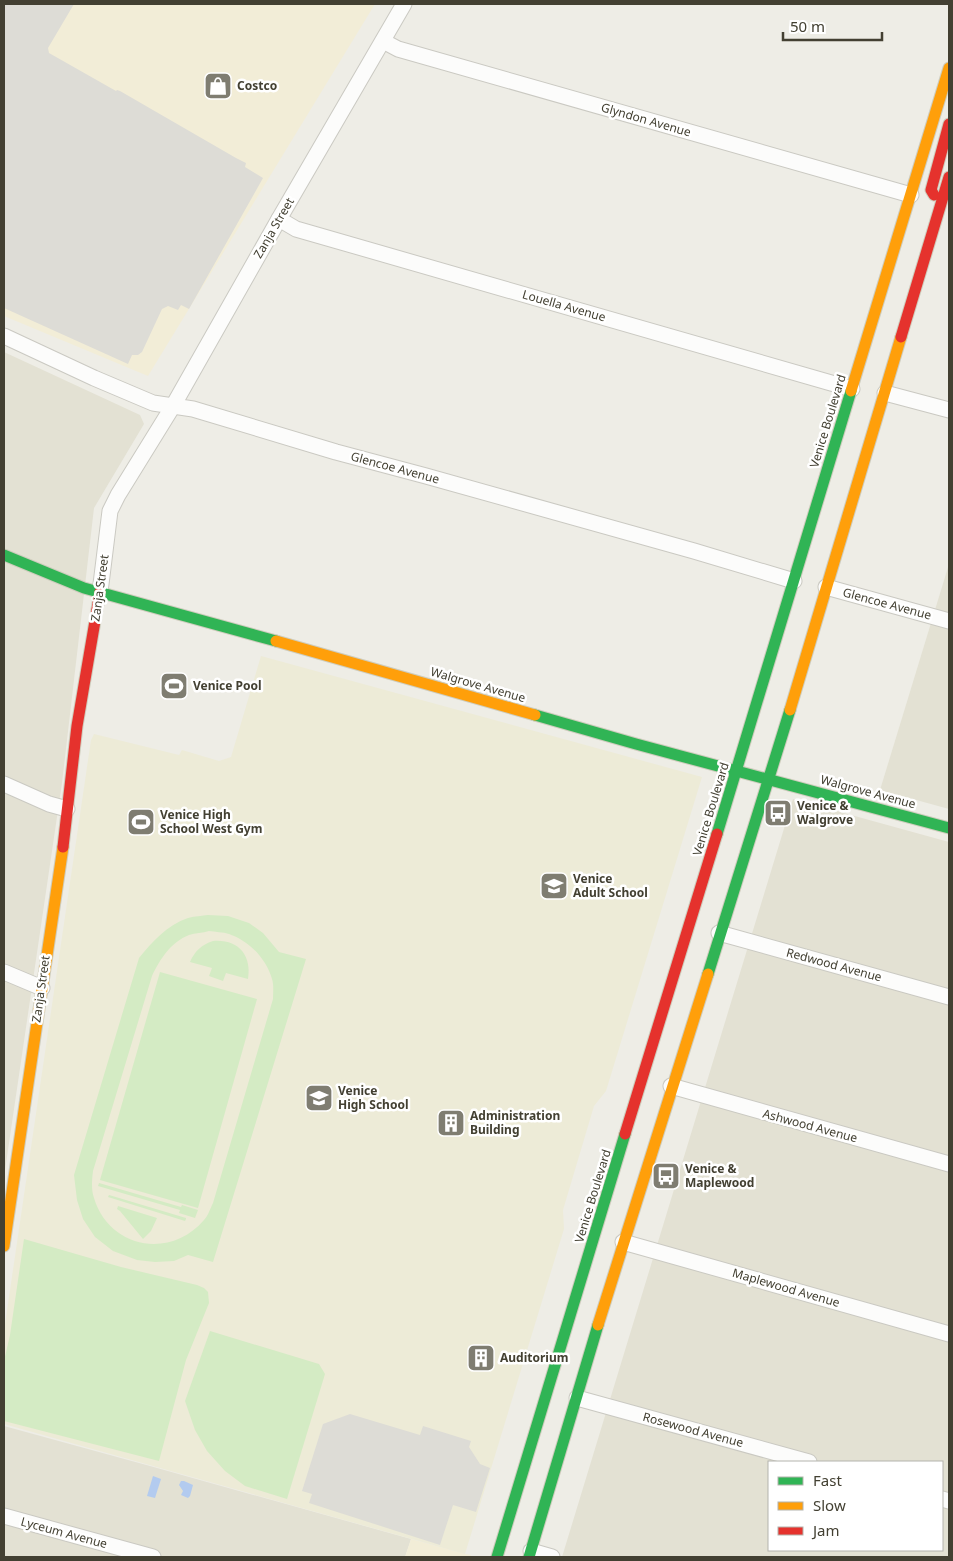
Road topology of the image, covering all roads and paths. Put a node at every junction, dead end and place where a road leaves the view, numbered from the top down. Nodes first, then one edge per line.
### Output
1 (404, 4) edge
2 (382, 41) junction
3 (949, 68) edge
4 (949, 124) edge
5 (949, 177) edge
6 (911, 195) junction
7 (946, 201) edge
8 (279, 219) junction
9 (4, 336) edge
10 (852, 389) junction
11 (884, 393) junction
12 (172, 406) junction
13 (949, 410) edge
14 (4, 554) edge
15 (794, 581) junction
16 (826, 587) junction
17 (100, 592) junction
18 (949, 621) edge
19 (736, 771) junction
20 (769, 780) junction
21 (4, 784) edge
22 (67, 809) junction
23 (949, 828) edge
24 (719, 933) junction
25 (4, 972) edge
26 (42, 988) junction
27 (949, 997) edge
28 (671, 1086) junction
29 (10, 1164) edge
30 (949, 1164) edge
31 (623, 1242) junction
32 (4, 1246) edge
33 (949, 1334) edge
34 (577, 1398) junction
35 (805, 1461) edge
36 (4, 1516) edge
37 (530, 1554) edge
38 (147, 1556) edge
39 (497, 1557) edge
40 (552, 1557) edge

1 - 2 street, Zanja Street
2 - 6 street, Glyndon Avenue
2 - 8 street, Zanja Street
3 - 6 main road, Venice Boulevard
4 - 7 main road
5 - 7 main road
6 - 10 main road, Venice Boulevard
7 - 11 main road
8 - 10 street, Louella Avenue
8 - 12 street, Zanja Street
9 - 12 street, Glencoe Avenue
10 - 15 main road, Venice Boulevard
11 - 13 street
11 - 16 main road
12 - 15 street, Glencoe Avenue
12 - 17 street, Zanja Street
14 - 17 main road, Walgrove Avenue
15 - 19 main road, Venice Boulevard
16 - 18 street, Glencoe Avenue
16 - 20 main road
17 - 19 main road, Walgrove Avenue
17 - 22 main road, Zanja Street
19 - 20 main road, Walgrove Avenue
19 - 39 main road, Venice Boulevard
20 - 23 main road, Walgrove Avenue
20 - 24 main road
21 - 22 street
22 - 26 main road, Zanja Street
24 - 27 street, Redwood Avenue
24 - 28 main road
25 - 26 street
26 - 29 main road, Zanja Street
28 - 30 street, Ashwood Avenue
28 - 31 main road
29 - 32 main road, Zanja Street
31 - 33 street, Maplewood Avenue
31 - 34 main road
34 - 35 street, Rosewood Avenue
34 - 37 main road
36 - 38 street, Lyceum Avenue
37 - 40 street

